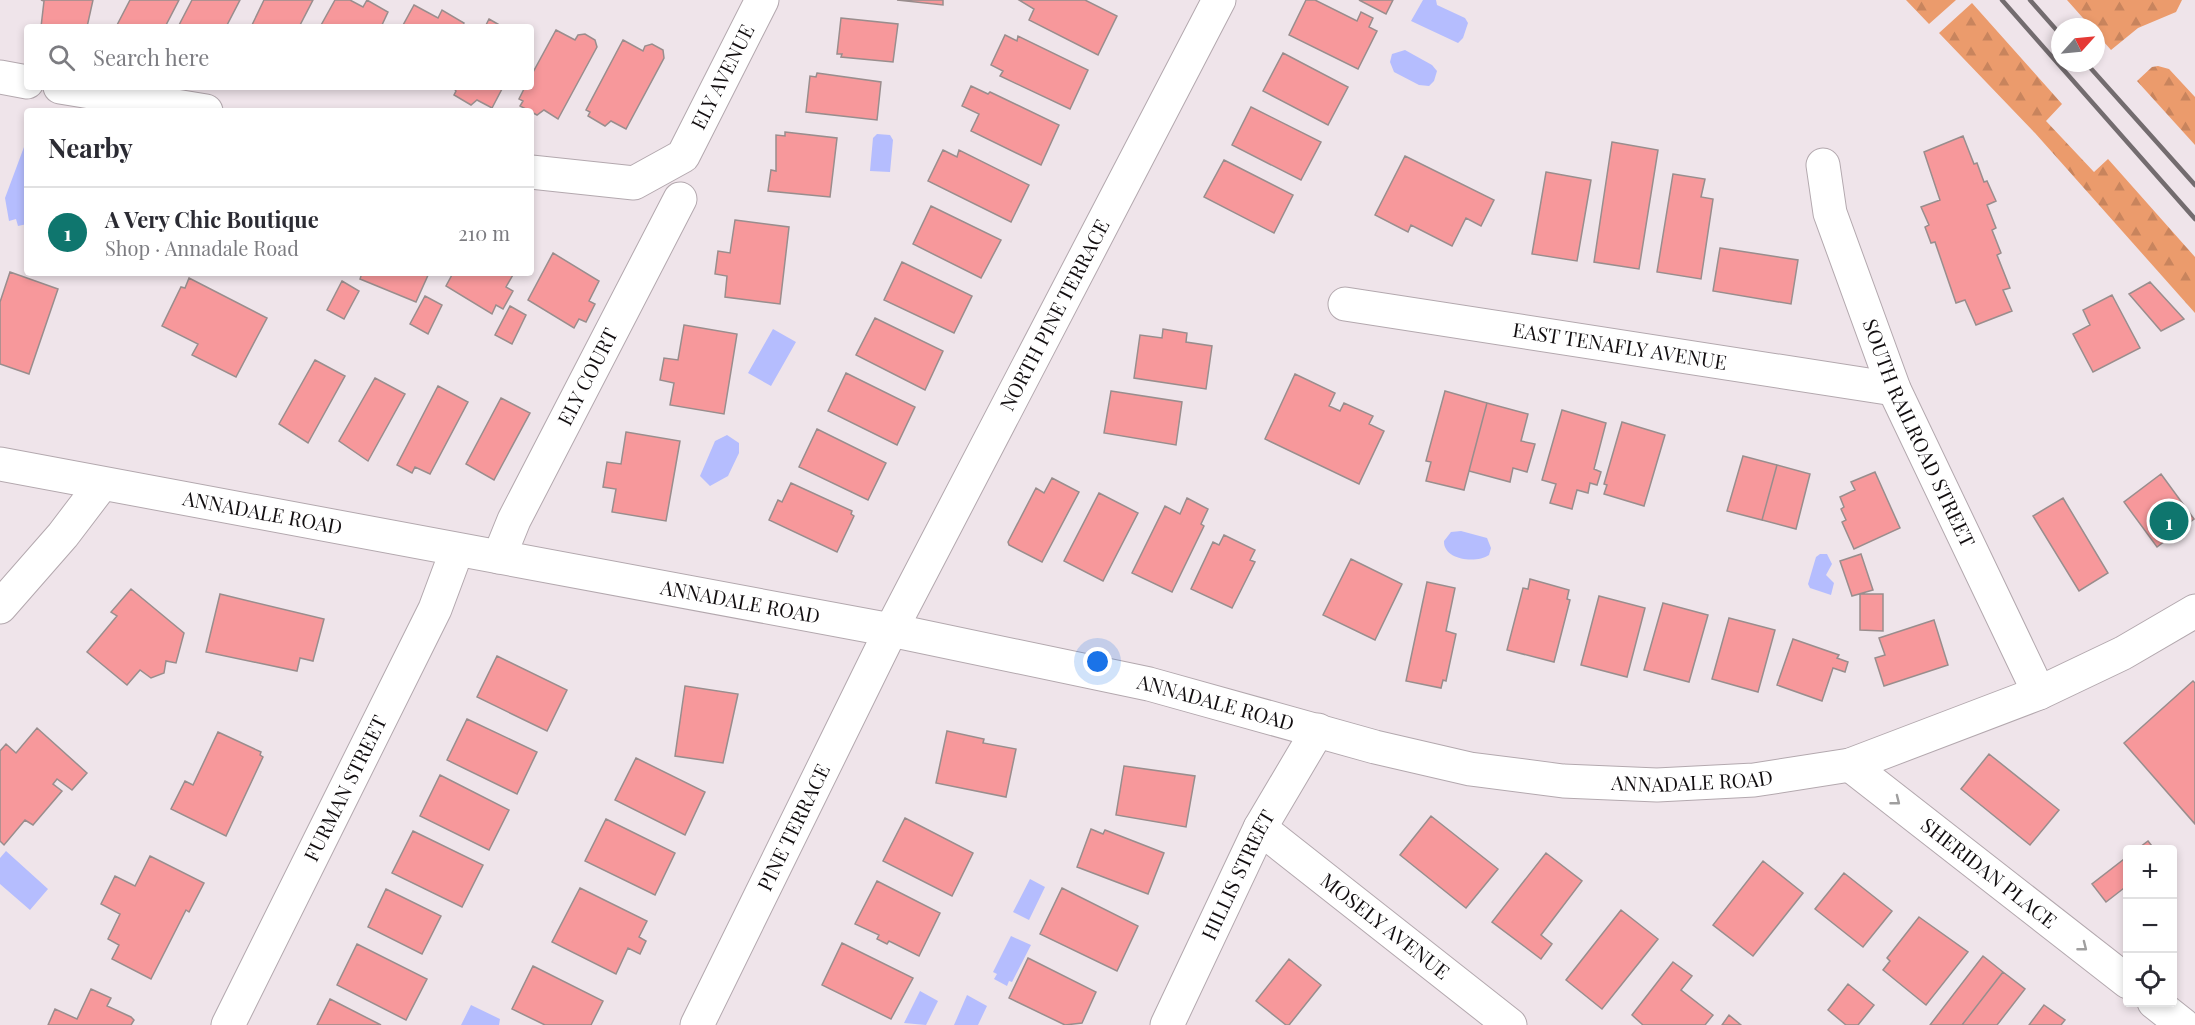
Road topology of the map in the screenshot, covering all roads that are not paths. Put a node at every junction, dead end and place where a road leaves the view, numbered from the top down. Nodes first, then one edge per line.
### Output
1 (762, 0) edge
2 (1220, 0) edge
3 (0, 77) edge
4 (24, 81) edge
5 (78, 90) edge
6 (188, 108) edge
7 (1823, 165) dead end
8 (534, 172) edge
9 (680, 199) dead end
10 (1345, 304) dead end
11 (1894, 389) junction
12 (0, 464) edge
13 (101, 485) junction
14 (457, 550) junction
15 (499, 557) junction
16 (0, 607) edge
17 (2195, 611) edge
18 (891, 630) junction
19 (2039, 693) junction
20 (1318, 730) junction
21 (1850, 765) junction
22 (1260, 828) junction
23 (2123, 979) edge
24 (2160, 1007) edge
25 (228, 1025) edge
26 (697, 1025) edge
27 (1167, 1025) edge
28 (1510, 1025) edge
29 (2183, 1025) edge

1 - 8 street, ELY AVENUE
2 - 18 street, NORTH PINE TERRACE
3 - 4 street
5 - 6 street
7 - 11 street, SOUTH RAILROAD STREET
9 - 15 street, ELY COURT
10 - 11 street, EAST TENAFLY AVENUE
11 - 19 street, SOUTH RAILROAD STREET
12 - 13 street, ANNADALE ROAD
13 - 14 street, ANNADALE ROAD
13 - 16 street
14 - 15 street, ANNADALE ROAD
14 - 25 street, FURMAN STREET
15 - 18 street, ANNADALE ROAD
17 - 19 street, ANNADALE ROAD
18 - 20 street, ANNADALE ROAD
18 - 26 street, PINE TERRACE
19 - 21 street, ANNADALE ROAD
20 - 21 street, ANNADALE ROAD
20 - 22 street, HILLIS STREET
21 -> 23 street, SHERIDAN PLACE
22 - 27 street, HILLIS STREET
22 - 28 street, MOSELY AVENUE
24 - 29 street

